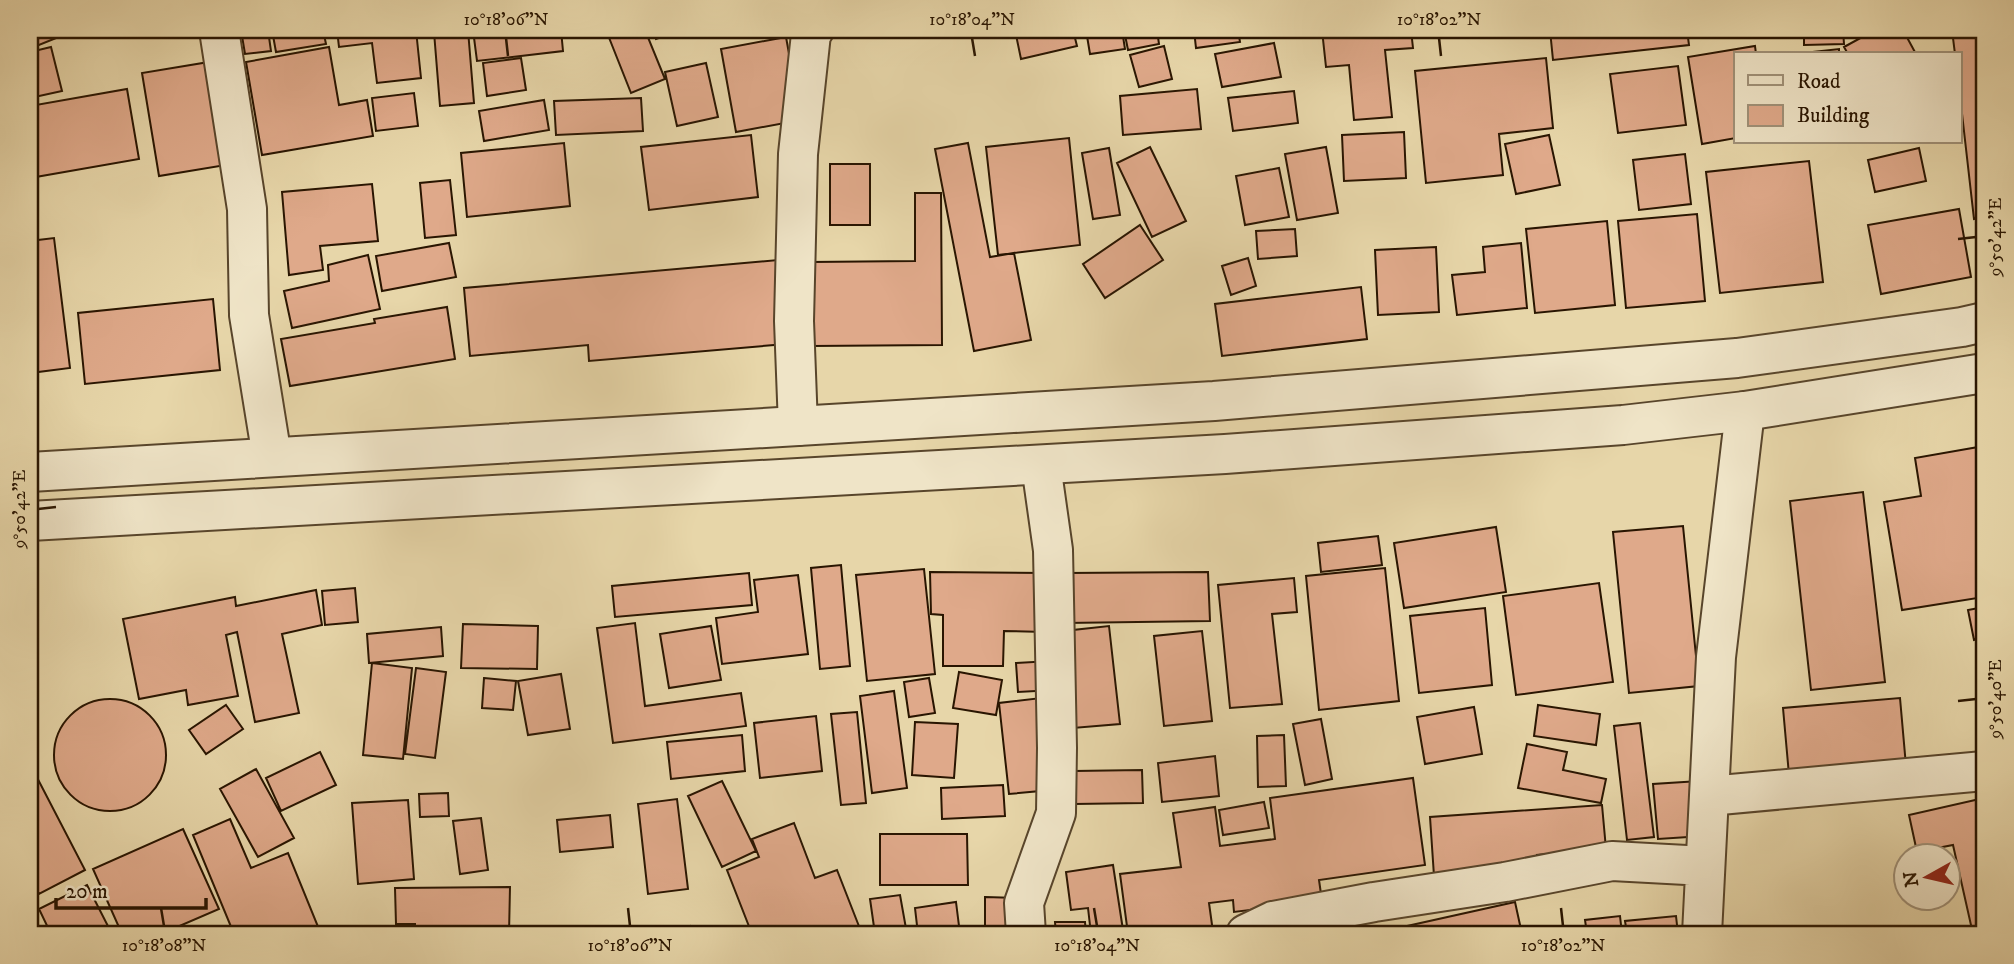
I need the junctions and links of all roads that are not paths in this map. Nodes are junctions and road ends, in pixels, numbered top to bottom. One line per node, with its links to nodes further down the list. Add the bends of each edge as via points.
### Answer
1 (219, 30): 7 (street, via 247,209 249,315)
2 (814, 30): 6 (street, via 798,155 794,321)
3 (1984, 322): 6 (street, via 1737,359 1214,401)
4 (1984, 373): 5 (street)
5 (1745, 411): 8 (street, via 1609,426); 12 (street, via 1716,657)
6 (798, 426): 7 (street)
7 (272, 457): 9 (street)
8 (1041, 465): 10 (street); 14 (street, via 1053,550 1056,813 1024,903)
9 (30, 472)
10 (30, 521)
11 (1984, 771): 12 (street)
12 (1709, 796): 13 (street)
13 (1705, 866): 15 (street, via 1612,861 1273,921); 16 (street)
14 (1026, 934)
15 (1246, 934)
16 (1702, 934)

